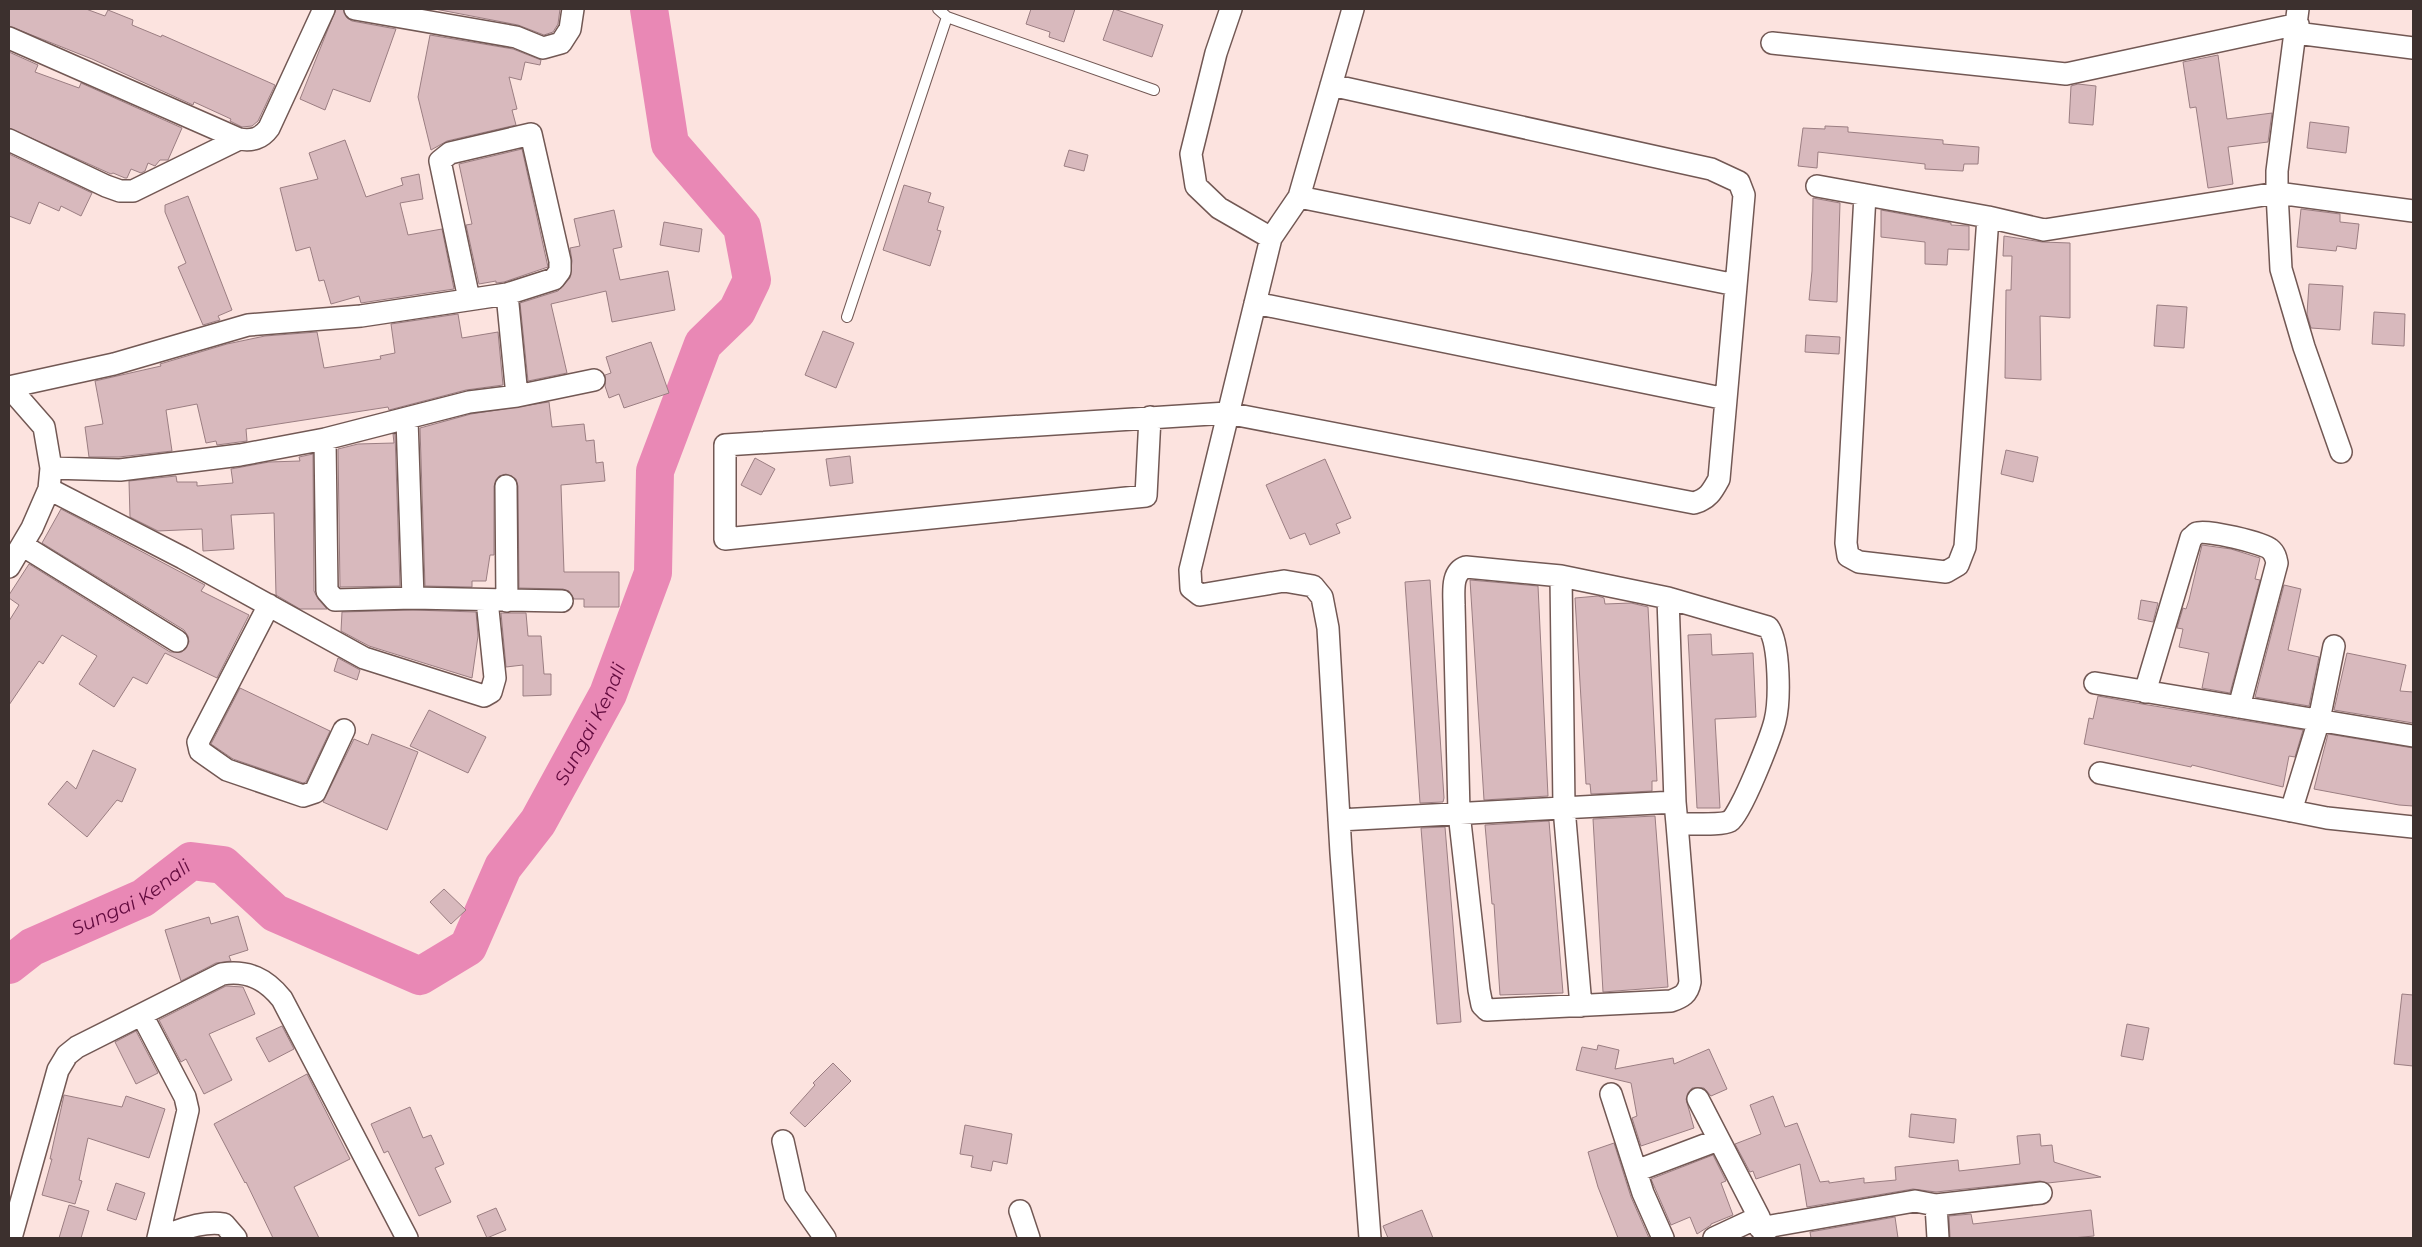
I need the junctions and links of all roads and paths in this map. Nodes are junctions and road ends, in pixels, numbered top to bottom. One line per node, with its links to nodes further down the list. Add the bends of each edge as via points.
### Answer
1 (324, 9): 14 (street, via 269,128 261,137 250,141)
2 (355, 9): 3 (street, via 516,38 543,48 561,43 570,29)
3 (573, 9)
4 (938, 9): 7 (lane)
5 (1231, 9): 22 (street, via 1216,53 1191,154 1196,186 1219,208)
6 (1353, 9): 12 (street)
7 (947, 17): 13 (lane); 27 (lane)
8 (2297, 22): 10 (street, via 2066,74); 11 (street); 17 (street, via 2277,171)
9 (9, 38): 14 (street)
10 (1772, 43)
11 (2413, 48)
12 (1331, 85): 19 (street); 23 (street, via 1711,169 1730,176 1739,182 1744,195)
13 (1154, 90)
14 (239, 139): 15 (street, via 132,191 120,191)
15 (9, 140)
16 (1817, 186): 18 (street)
17 (2277, 193): 20 (street); 21 (street, via 2044,230); 36 (street, via 2281,269)
18 (1866, 195): 21 (street); 21 (street, via 1846,543 1848,556 1859,562 1946,572 1958,565 1965,547)
19 (1299, 197): 22 (street); 23 (street)
20 (2413, 211)
21 (1988, 217)
22 (1271, 238): 26 (street)
23 (1736, 284): 31 (street)
24 (507, 294): 25 (street); 25 (street, via 554,279 560,271 531,134 450,153 440,160); 30 (street)
25 (469, 299): 29 (street, via 361,316 248,325 114,364)
26 (1255, 303): 31 (street); 32 (street)
27 (848, 317)
28 (594, 380): 30 (street)
29 (9, 387): 37 (street, via 44,427)
30 (518, 396): 34 (street, via 469,402)
31 (1726, 399): 32 (street, via 1718,479 1704,500 1694,503)
32 (1227, 413): 33 (street); 60 (street, via 1190,570 1191,588 1200,595 1284,581 1313,586 1322,597 1328,628)
33 (1150, 417): 33 (street, via 1146,496 725,539 725,444)
34 (407, 419): 35 (street); 42 (street)
35 (325, 439): 37 (street, via 240,455); 42 (street, via 326,591 335,600)
36 (2340, 452)
37 (50, 479): 39 (street); 46 (street)
38 (506, 486): 44 (street)
39 (22, 546): 40 (street); 47 (street)
40 (9, 567)
41 (1561, 576): 43 (street); 57 (street); 59 (street, via 1466,567 1457,573 1454,605)
42 (413, 598): 44 (street)
43 (1668, 598): 56 (street); 61 (street, via 1768,627 1772,632 1776,664 1775,720 1737,816 1728,822)
44 (497, 601): 45 (street); 46 (street, via 495,678 492,692 484,696 364,658)
45 (562, 601)
46 (269, 605): 53 (street, via 198,742 200,751 227,770 303,796 314,792)
47 (177, 641)
48 (2334, 646): 52 (street)
49 (2096, 684): 50 (street)
50 (2146, 692): 51 (street); 51 (street, via 2191,538 2197,533 2207,532 2270,548 2277,563)
51 (2240, 707): 52 (street)
52 (2319, 720): 54 (street); 58 (street)
53 (344, 730)
54 (2413, 736)
55 (2100, 773): 58 (street)
56 (1675, 802): 57 (street); 61 (street)
57 (1564, 808): 59 (street); 63 (street)
58 (2291, 811): 62 (street, via 2332,819)
59 (1459, 813): 60 (street); 63 (street, via 1482,1005 1487,1010)
60 (1339, 820): 80 (street)
61 (1677, 824): 63 (street, via 1689,991 1682,998 1671,1001)
62 (2413, 827)
63 (1582, 1006)
64 (142, 1014): 74 (street, via 78,1047 67,1055 58,1070); 75 (street, via 185,1097 188,1110); 77 (street, via 222,974 238,972 255,976 272,986 282,999)
65 (1611, 1094): 69 (street)
66 (1698, 1100): 67 (street)
67 (1718, 1140): 69 (street); 73 (street)
68 (783, 1141): 78 (street, via 795,1195)
69 (1636, 1171): 81 (street)
70 (2042, 1193): 71 (street)
71 (1936, 1205): 73 (street, via 1915,1201); 83 (street)
72 (1020, 1210): 79 (street)
73 (1761, 1228): 82 (street)
74 (11, 1238)
75 (158, 1238): 76 (street, via 216,1222 224,1224)
76 (236, 1238)
77 (407, 1238)
78 (825, 1238)
79 (1029, 1238)
80 (1370, 1238)
81 (1663, 1238)
82 (1714, 1238)
83 (1938, 1238)

